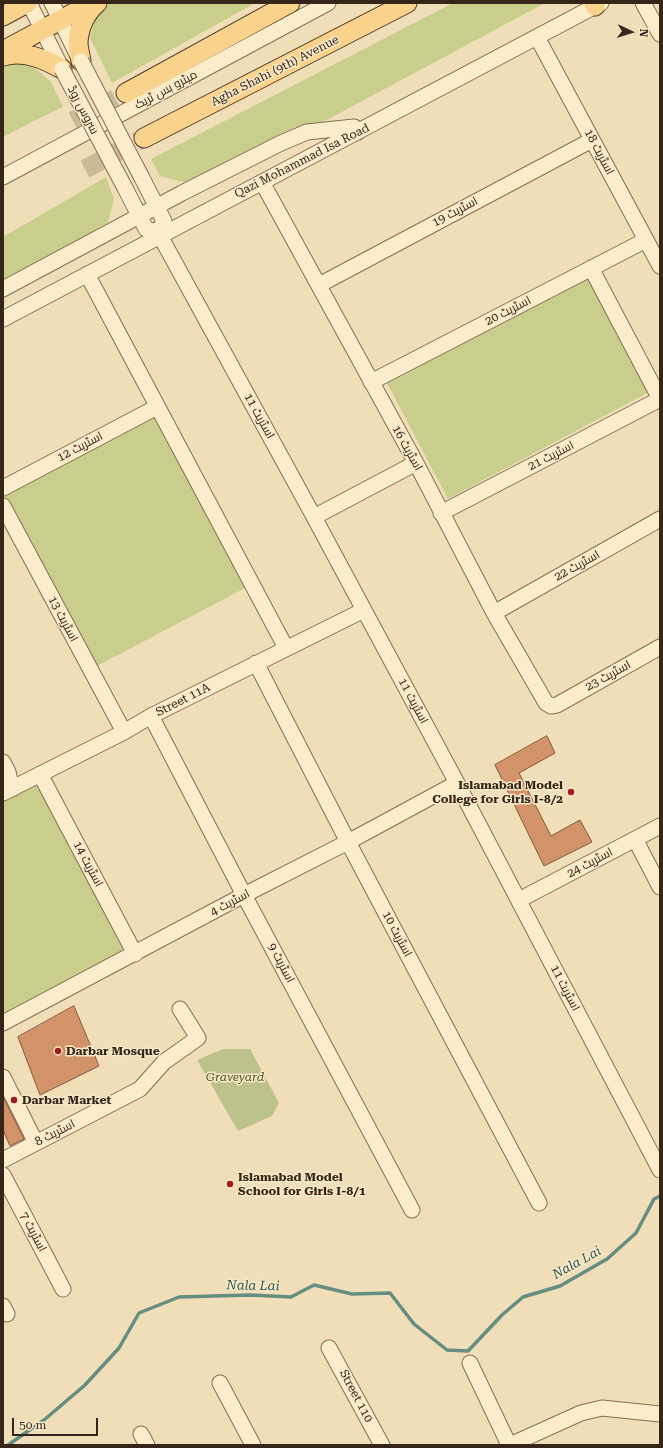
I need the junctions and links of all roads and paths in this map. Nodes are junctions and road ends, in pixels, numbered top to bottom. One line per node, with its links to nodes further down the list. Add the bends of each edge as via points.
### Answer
1 (28, 3): 10 (main road); 12 (street, سروس روڈ)
2 (52, 3): 11 (street, سروس روڈ)
3 (92, 3): 11 (main road)
4 (97, 3): 17 (main road, via 82,24 78,42)
5 (290, 3): 19 (main road)
6 (328, 3): 23 (street, میٹرو بس ٹریک)
7 (407, 3): 21 (main road, Agha Shahi (9th) Avenue)
8 (643, 3): 13 (street)
9 (597, 4): 14 (street, Qazi Mohammad Isa Road)
10 (3, 16)
11 (60, 21): 12 (main road); 17 (street, سروس روڈ)
12 (42, 30): 15 (main road); 18 (street, سروس روڈ)
13 (660, 34)
14 (537, 37): 20 (street, Qazi Mohammad Isa Road); 22 (street, اسٹریٹ 18)
15 (3, 51)
16 (3, 56): 18 (main road, via 26,55 45,59)
17 (81, 61): 25 (street, سروس روڈ, bridge)
18 (62, 69): 26 (street, سروس روڈ, bridge)
19 (126, 93)
20 (358, 132): 24 (street, Qazi Mohammad Isa Road); 25 (street, via 354,127 300,134)
21 (144, 138)
22 (592, 140): 28 (street, اسٹریٹ 18); 32 (street, اسٹریٹ 19)
23 (3, 177)
24 (262, 182): 27 (street, Qazi Mohammad Isa Road); 32 (street, اسٹریٹ 16)
25 (157, 206): 26 (street); 27 (street, سروس روڈ, via 164,221)
26 (139, 216): 27 (street, سروس روڈ, via 146,228); 33 (street)
27 (159, 234): 31 (street, Qazi Mohammad Isa Road); 42 (street, اسٹریٹ 11)
28 (646, 240): 29 (street, اسٹریٹ 18); 30 (street, اسٹریٹ 20)
29 (660, 266)
30 (591, 268): 35 (street, اسٹریٹ 20); 36 (street)
31 (87, 274): 34 (street, Qazi Mohammad Isa Road); 37 (street)
32 (319, 285): 35 (street, اسٹریٹ 16)
33 (3, 289)
34 (3, 320)
35 (371, 382): 38 (street, اسٹریٹ 16)
36 (660, 399): 41 (street, اسٹریٹ 21)
37 (157, 406): 39 (street, اسٹریٹ 12); 47 (street)
38 (416, 463): 41 (street, اسٹریٹ 16); 42 (street)
39 (3, 488)
40 (3, 506): 51 (street, اسٹریٹ 13)
41 (441, 513): 45 (street, اسٹریٹ 16)
42 (314, 517): 44 (street, اسٹریٹ 11)
43 (660, 519): 45 (street, اسٹریٹ 22)
44 (364, 610): 47 (street, Street 11A); 54 (street, اسٹریٹ 11)
45 (494, 613): 49 (street, اسٹریٹ 16, via 546,703 550,706)
46 (660, 647): 49 (street, اسٹریٹ 23)
47 (286, 648): 48 (street, Street 11A)
48 (256, 663): 50 (street, Street 11A); 58 (street, اسٹریٹ 10)
49 (557, 705)
50 (151, 716): 51 (street, Street 11A); 60 (street, اسٹریٹ 9)
51 (124, 732): 53 (street, Street 11A)
52 (3, 762): 55 (street, via 8,772)
53 (40, 774): 55 (street, Street 11A); 62 (street, اسٹریٹ 14)
54 (458, 783): 58 (street, اسٹریٹ 4); 61 (street, اسٹریٹ 11)
55 (7, 791)
56 (660, 826): 57 (street, اسٹریٹ 24)
57 (635, 839): 59 (street); 61 (street, اسٹریٹ 24)
58 (348, 842): 60 (street, اسٹریٹ 4); 70 (street, اسٹریٹ 10)
59 (660, 887)
60 (244, 895): 62 (street, اسٹریٹ 4); 71 (street, اسٹریٹ 9)
61 (520, 900): 68 (street, اسٹریٹ 11)
62 (135, 954): 64 (street, اسٹریٹ 4)
63 (180, 1009): 66 (street, اسٹریٹ 8, via 198,1038 164,1062 140,1089)
64 (3, 1023)
65 (3, 1077): 66 (street)
66 (36, 1143): 67 (street, اسٹریٹ 8)
67 (3, 1160)
68 (660, 1170)
69 (4, 1180): 72 (street, اسٹریٹ 7)
70 (539, 1203)
71 (412, 1210)
72 (63, 1289)
73 (329, 1348): 78 (street, Street 110)
74 (470, 1363): 79 (street)
75 (220, 1383): 77 (street)
76 (660, 1414): 79 (street, via 602,1408 581,1413)
77 (253, 1445)
78 (382, 1445)
79 (510, 1445)

